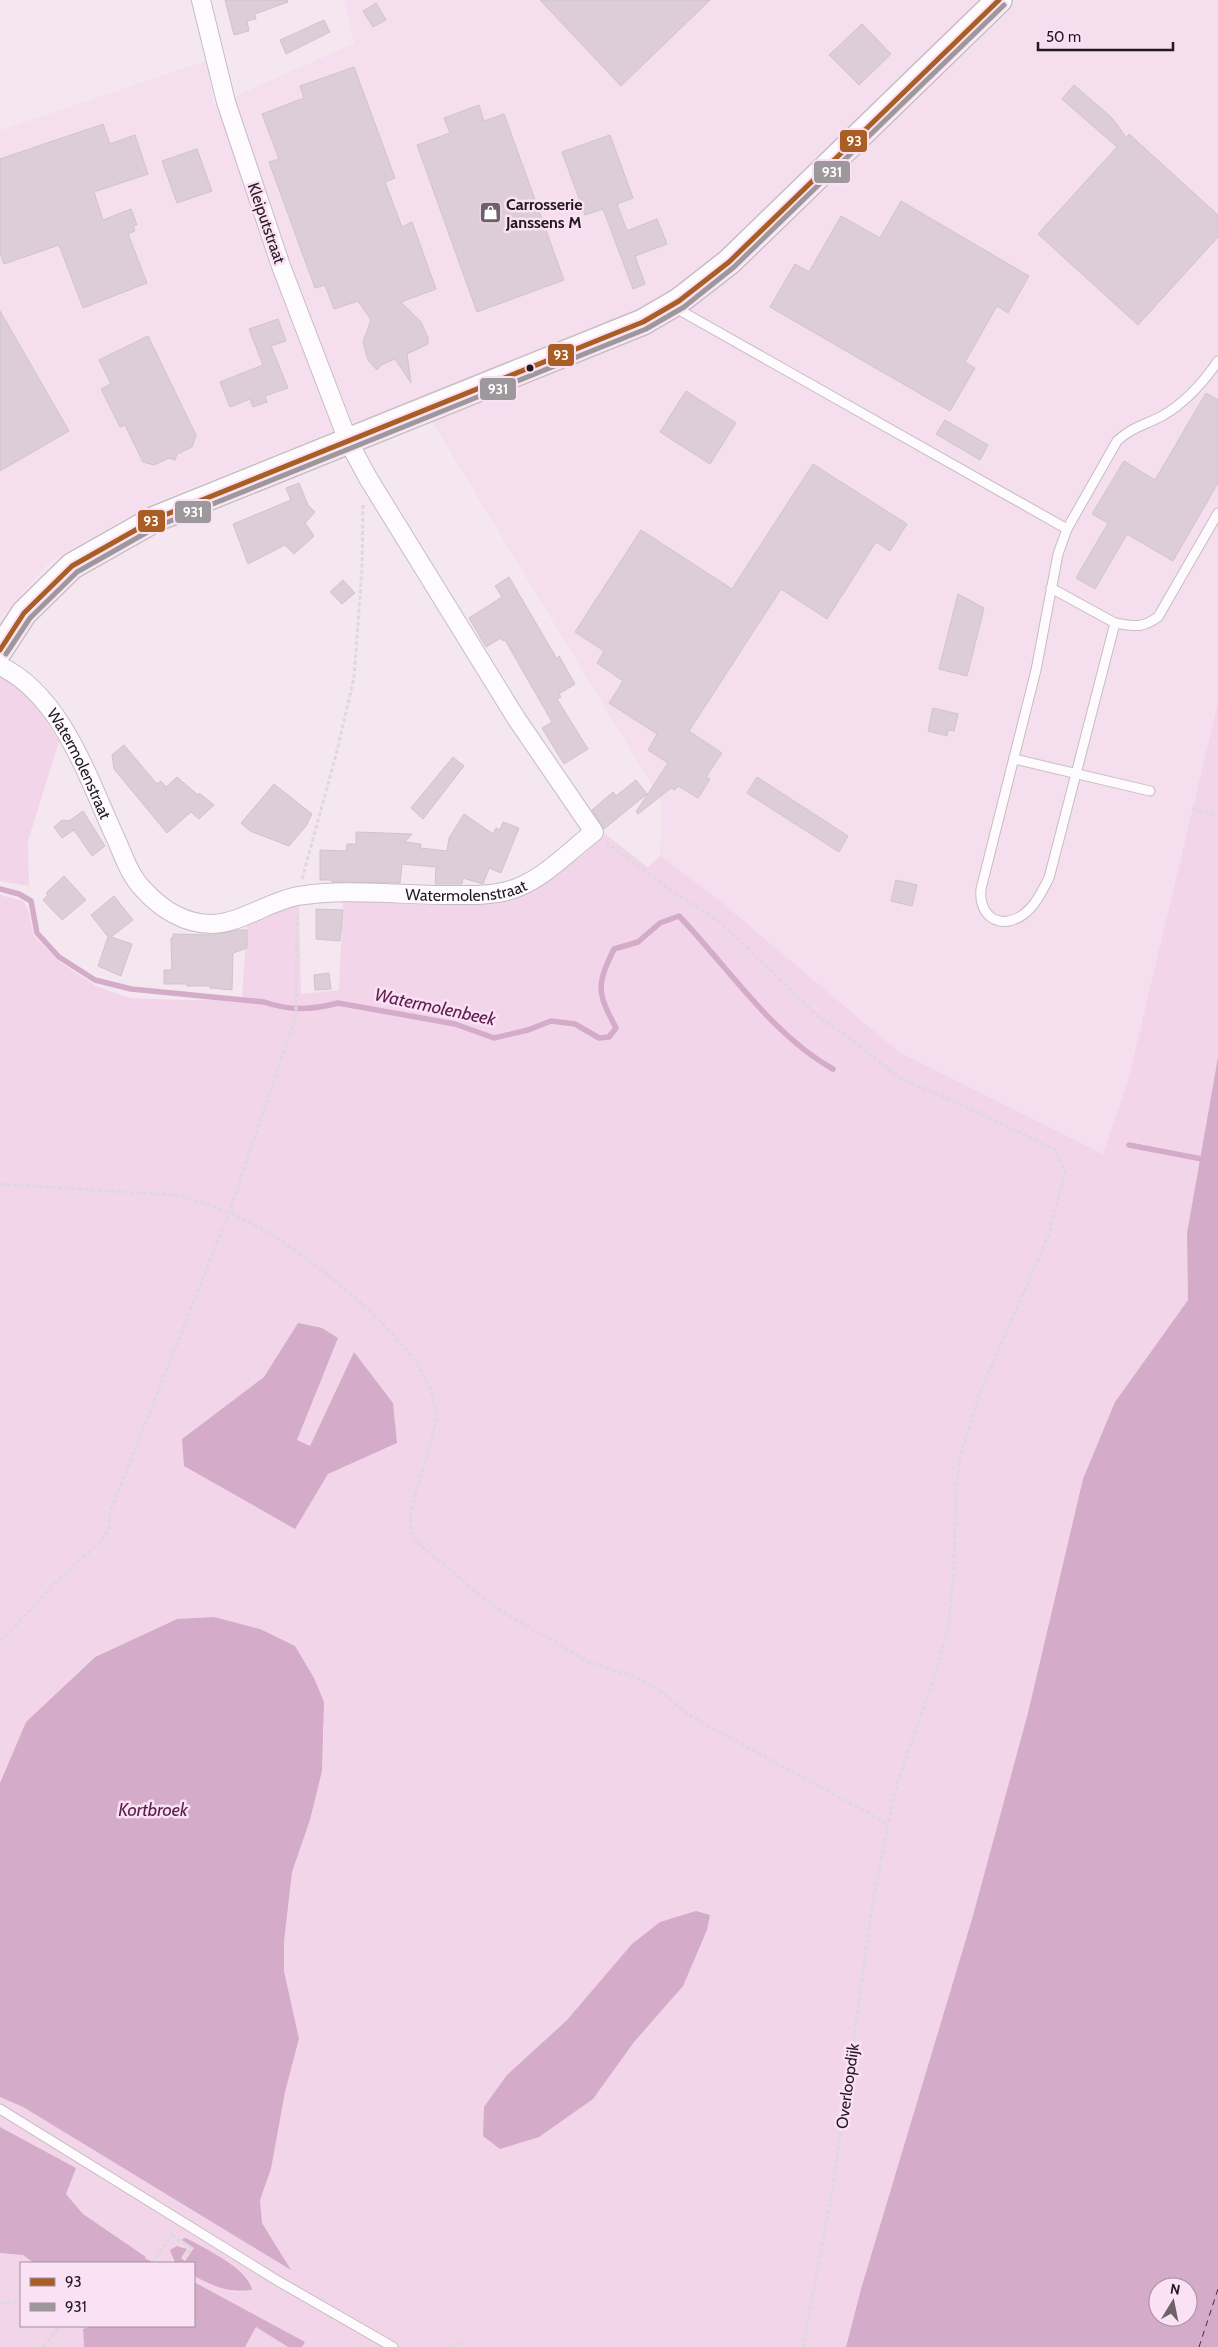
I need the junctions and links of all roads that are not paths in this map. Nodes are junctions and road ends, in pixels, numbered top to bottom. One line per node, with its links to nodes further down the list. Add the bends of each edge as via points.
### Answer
1 (201, 0): 5 (street, Kleiputstraat, via 226,102 281,266)
2 (999, 0): 3 (main road, via 729,262)
3 (671, 306): 5 (main road, via 643,322); 7 (lane)
4 (1218, 361): 7 (lane, via 1205,380 1180,404 1129,430 1117,441)
5 (348, 441): 10 (main road, via 155,519 72,566 24,613); 11 (street, Watermolenstraat, via 516,718 594,832 534,880 508,891 482,895 297,896 245,916 212,924 187,921 162,908 141,888 72,744 50,707 13,672)
6 (1218, 513): 9 (lane, via 1158,616 1138,627)
7 (1067, 529): 8 (lane)
8 (1051, 588): 9 (lane); 12 (lane, via 1036,670)
9 (1115, 623): 13 (lane)
10 (0, 650)
11 (0, 666)
12 (1014, 759): 13 (lane); 13 (lane, via 980,900 992,919 1001,922 1025,913 1043,891)
13 (1076, 774): 14 (lane)
14 (1150, 791)
15 (0, 2109): 16 (lane, via 278,2281)
16 (393, 2347)

